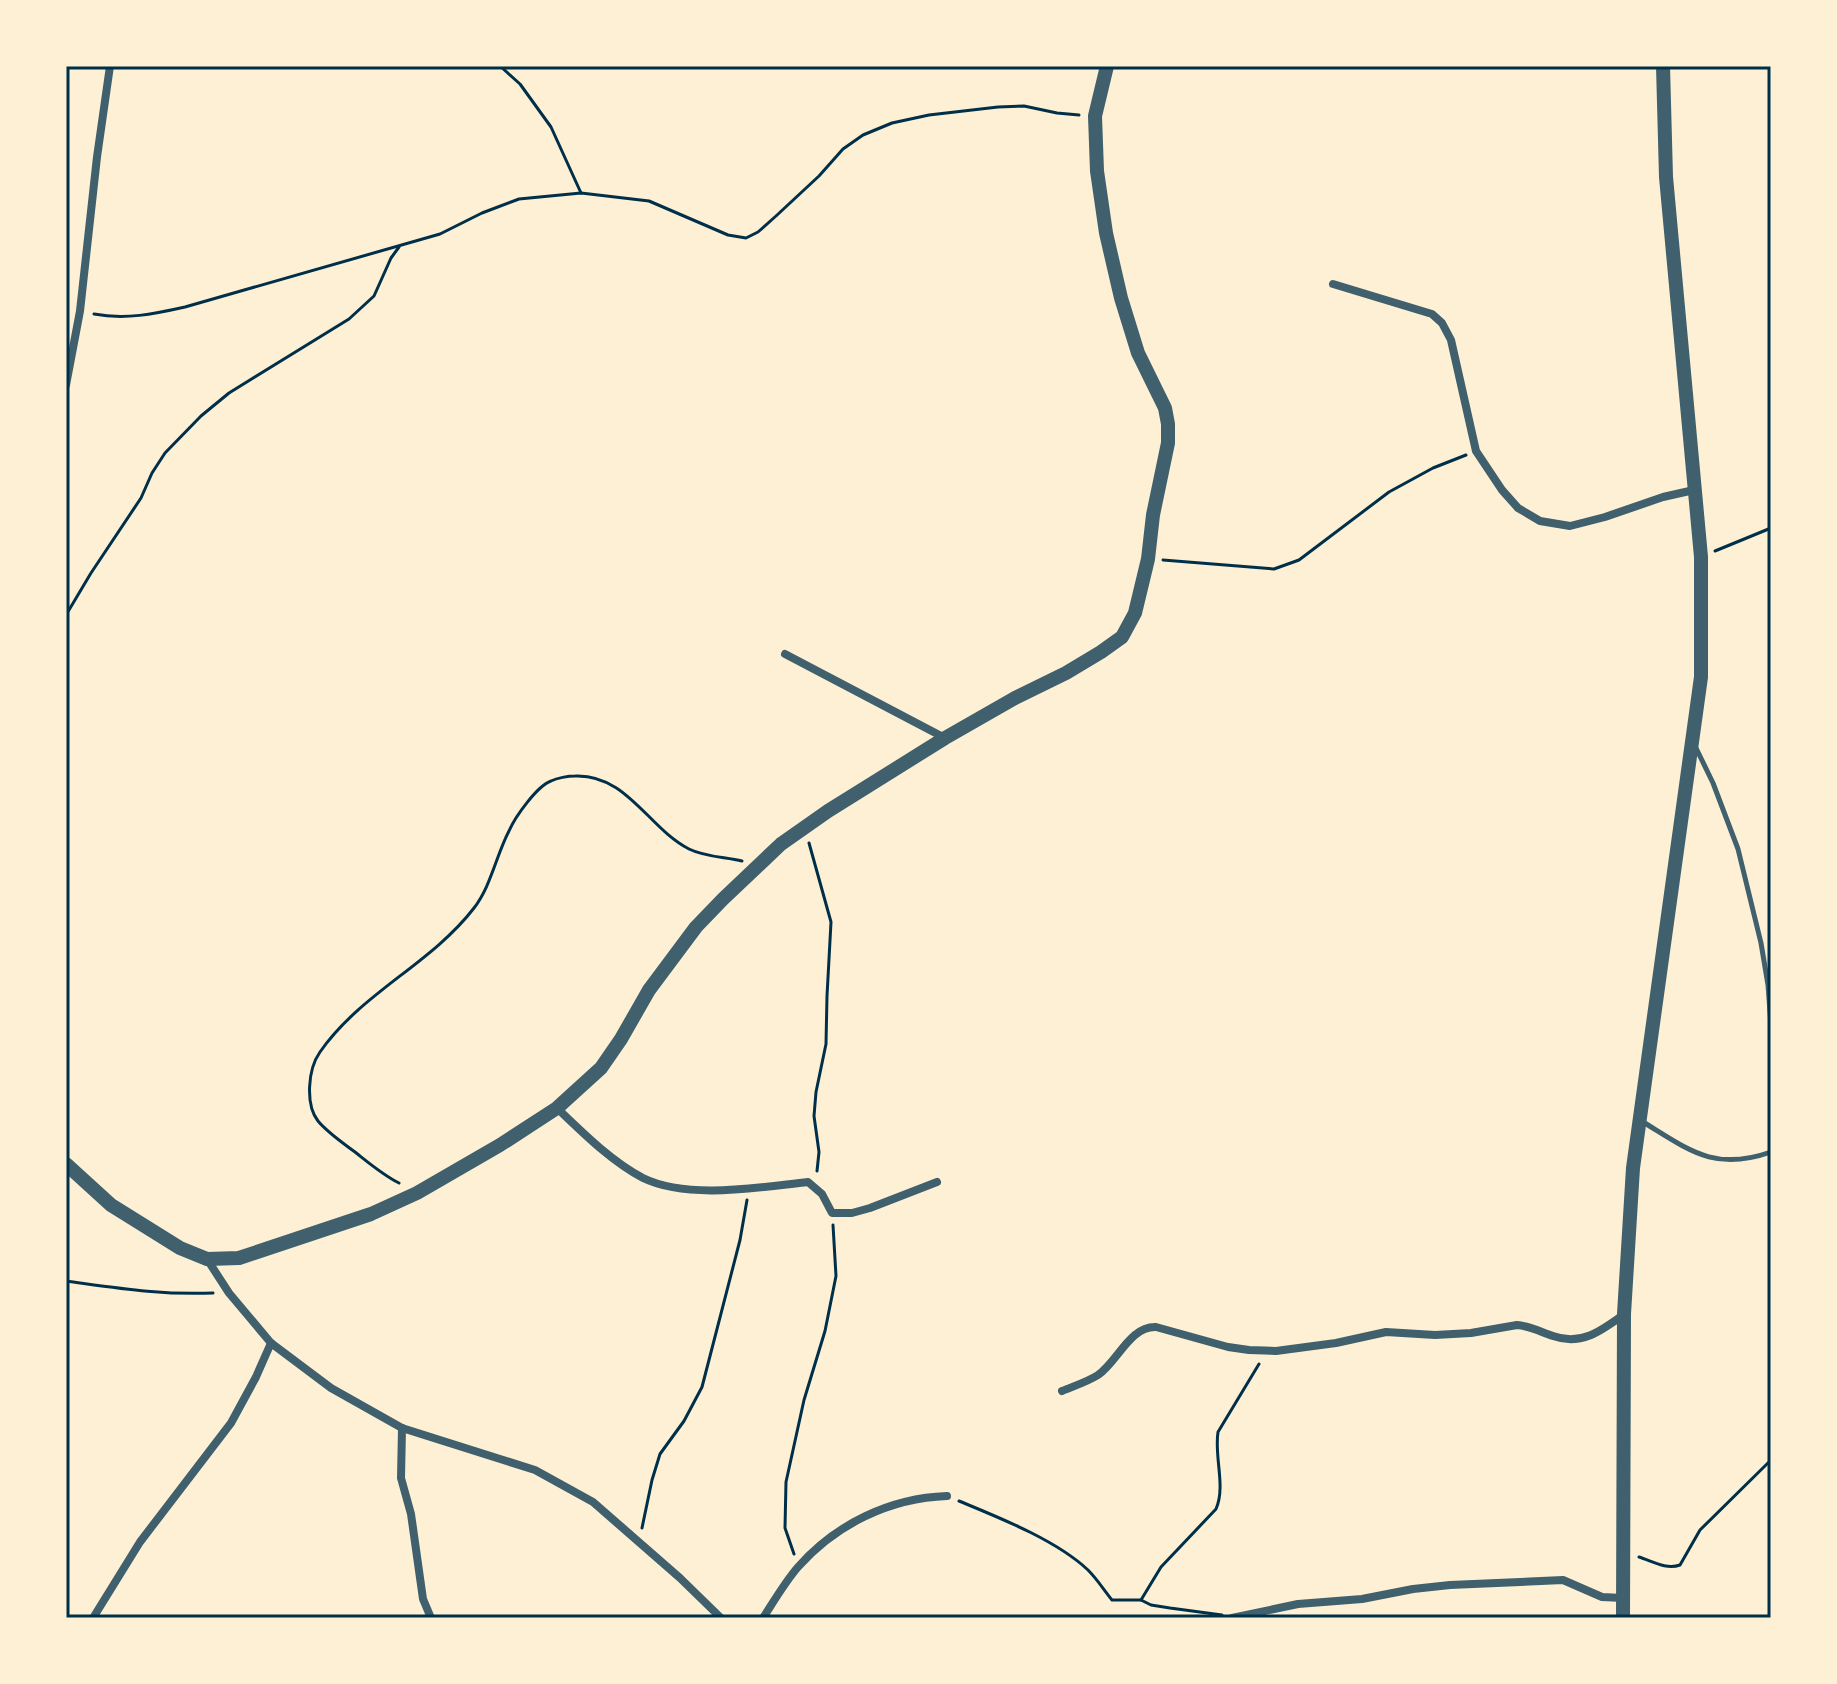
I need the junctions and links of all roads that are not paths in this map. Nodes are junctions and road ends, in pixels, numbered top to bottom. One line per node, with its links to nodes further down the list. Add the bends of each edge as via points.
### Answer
1 (110, 66): 5 (street)
2 (1107, 66): 8 (street, via 1095,116 1106,233 1138,353 1168,424 1135,613 1122,637 1101,652)
3 (1663, 66): 6 (street, via 1666,177)
4 (1333, 284): 6 (street, via 1432,314 1442,323 1451,340 1476,451 1518,508 1540,521 1570,526)
5 (66, 385)
6 (1694, 490): 9 (street, via 1701,557 1701,677)
7 (785, 654): 8 (street)
8 (945, 738): 11 (street, via 781,844 696,927 601,1068)
9 (1693, 740): 10 (lane, via 1738,849 1761,943); 12 (street)
10 (1771, 1025)
11 (557, 1108): 15 (street, via 645,1179 670,1186 722,1192 808,1182 832,1213 852,1213); 16 (street, via 417,1193 371,1214 239,1258)
12 (1640, 1120): 13 (lane, via 1705,1157 1749,1159); 17 (street)
13 (1771, 1152)
14 (66, 1164): 16 (street, via 111,1205)
15 (937, 1182)
16 (207, 1259): 18 (street)
17 (1624, 1314): 19 (street, via 1602,1331 1571,1340 1517,1325 1459,1334 1386,1332 1267,1351 1149,1327 1098,1375); 22 (street)
18 (271, 1343): 20 (street, via 331,1388); 23 (street, via 231,1423 140,1542)
19 (1062, 1391)
20 (402, 1428): 24 (street, via 401,1478); 25 (street, via 535,1470 593,1502)
21 (947, 1496): 26 (street, via 912,1500 849,1524 798,1567)
22 (1623, 1598): 27 (street, via 1602,1597 1563,1580 1450,1585 1298,1604); 28 (street)
23 (93, 1618)
24 (431, 1618)
25 (721, 1618)
26 (763, 1618)
27 (1233, 1618)
28 (1623, 1618)

